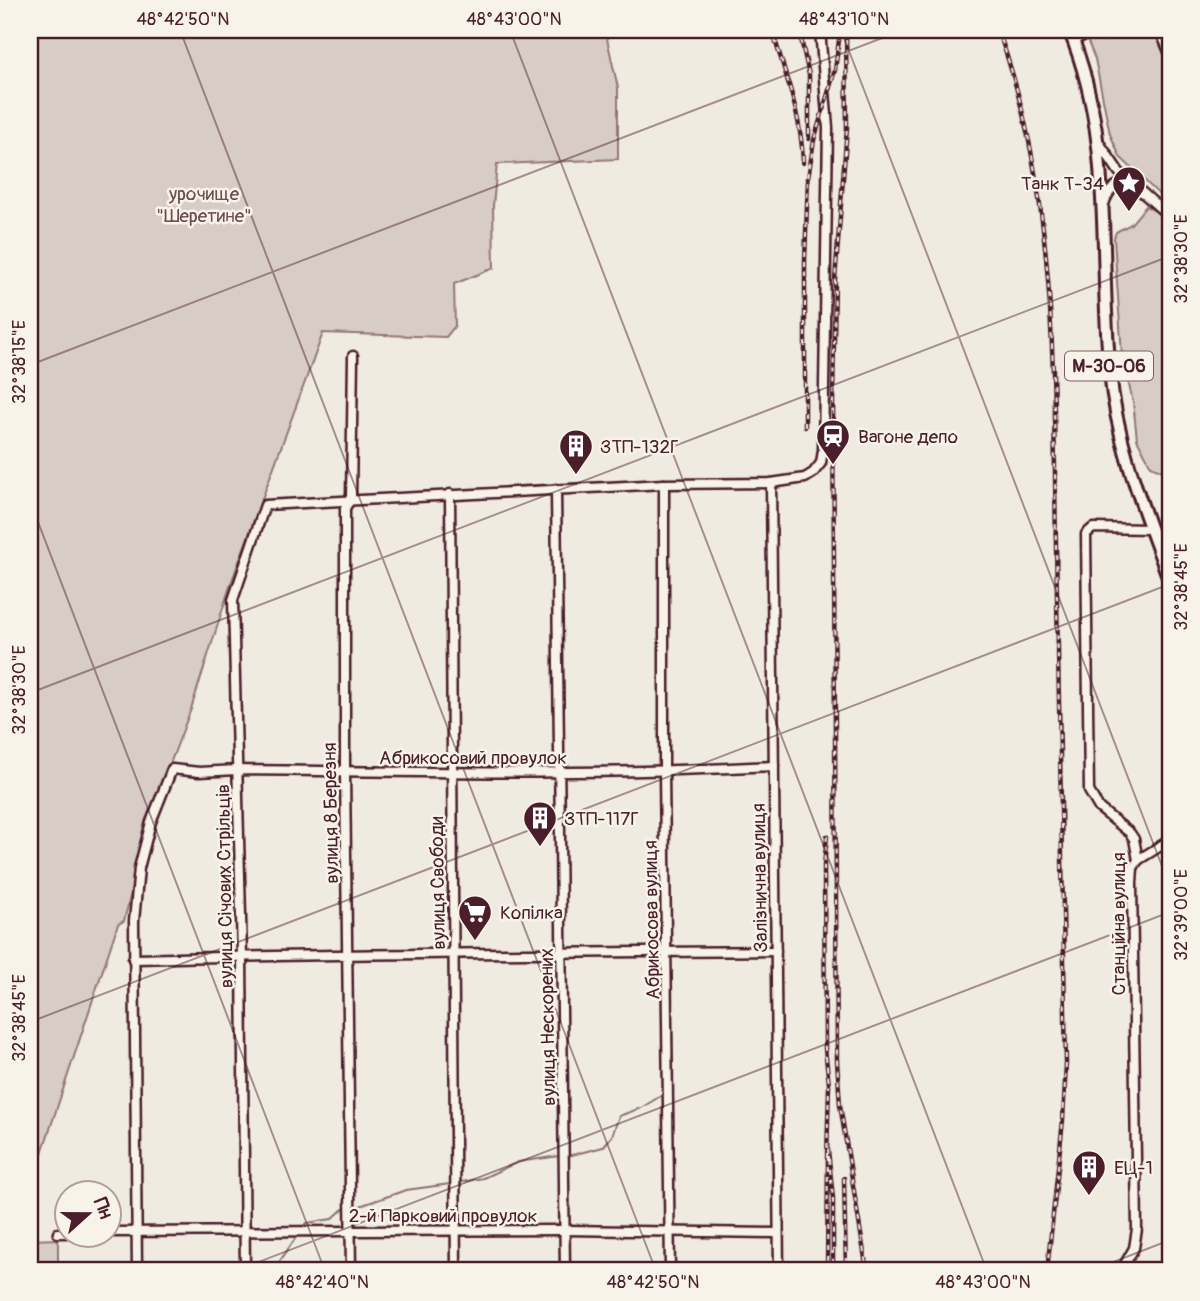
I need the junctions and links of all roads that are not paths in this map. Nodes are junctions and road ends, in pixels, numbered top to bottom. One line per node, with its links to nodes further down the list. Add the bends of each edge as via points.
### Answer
1 (820, 30): 11 (street, via 828,128 822,457 805,478)
2 (1130, 30): 4 (street)
3 (1160, 30): 5 (street)
4 (1071, 35): 6 (main road, М-30-06, via 1086,77)
5 (1170, 54)
6 (1098, 141): 7 (street, via 1119,172); 8 (main road, М-30-06)
7 (1137, 188): 8 (street, via 1118,184); 9 (street)
8 (1102, 207): 16 (main road, М-30-06, via 1113,401 1124,451)
9 (1170, 217)
10 (353, 356): 15 (street, вулиця 8 Березня)
11 (771, 483): 12 (street); 18 (street, Залізнична вулиця)
12 (664, 484): 13 (street); 22 (street, Абрикосова вулиця)
13 (556, 489): 14 (street); 23 (street, вулиця Нескорених)
14 (450, 494): 15 (street); 21 (street, вулиця Свободи)
15 (351, 499): 19 (street, вулиця Січових Стрільців, via 265,505 233,600); 20 (street, вулиця 8 Березня, via 345,508)
16 (1151, 529): 17 (main road, М-30-06); 25 (street, Станційна вулиця, via 1093,528 1086,534 1090,791 1099,808 1130,833)
17 (1170, 582)
18 (774, 766): 22 (street, Абрикосовий провулок); 26 (street, Залізнична вулиця)
19 (237, 770): 20 (street, Абрикосовий провулок); 31 (street, вулиця Січових Стрільців); 32 (street, Абрикосовий провулок, via 172,769 139,868)
20 (345, 772): 21 (street, Абрикосовий провулок); 29 (street, вулиця 8 Березня)
21 (451, 772): 23 (street, Абрикосовий провулок); 27 (street, вулиця Свободи)
22 (664, 772): 23 (street, Абрикосовий провулок); 28 (street, Абрикосова вулиця)
23 (559, 773): 30 (street, вулиця Нескорених)
24 (1170, 840): 25 (street)
25 (1138, 860): 48 (street, Станційна вулиця, via 1132,883 1137,1229 1134,1248)
26 (776, 951): 28 (street); 40 (street, Залізнична вулиця)
27 (453, 952): 29 (street); 30 (street); 33 (street, вулиця Свободи)
28 (668, 952): 30 (street); 39 (street, Абрикосова вулиця)
29 (348, 954): 31 (street); 37 (street, вулиця 8 Березня)
30 (561, 954): 34 (street, вулиця Нескорених)
31 (242, 956): 32 (street); 36 (street, вулиця Січових Стрільців)
32 (133, 959): 35 (street)
33 (456, 1230): 34 (street, 2-й Парковий провулок); 37 (street, 2-й Парковий провулок); 44 (street, вулиця Свободи)
34 (565, 1230): 39 (street, 2-й Парковий провулок); 45 (street, вулиця Нескорених)
35 (136, 1231): 36 (street, 2-й Парковий провулок); 38 (street, 2-й Парковий провулок); 41 (street)
36 (244, 1231): 37 (street, 2-й Парковий провулок); 42 (street, вулиця Січових Стрільців)
37 (351, 1231): 43 (street, вулиця 8 Березня)
38 (122, 1232)
39 (670, 1232): 40 (street, 2-й Парковий провулок); 46 (street, Абрикосова вулиця)
40 (778, 1233): 47 (street, Залізнична вулиця)
41 (137, 1271)
42 (245, 1271)
43 (351, 1271)
44 (456, 1271)
45 (565, 1271)
46 (670, 1271)
47 (779, 1271)
48 (1121, 1271)

